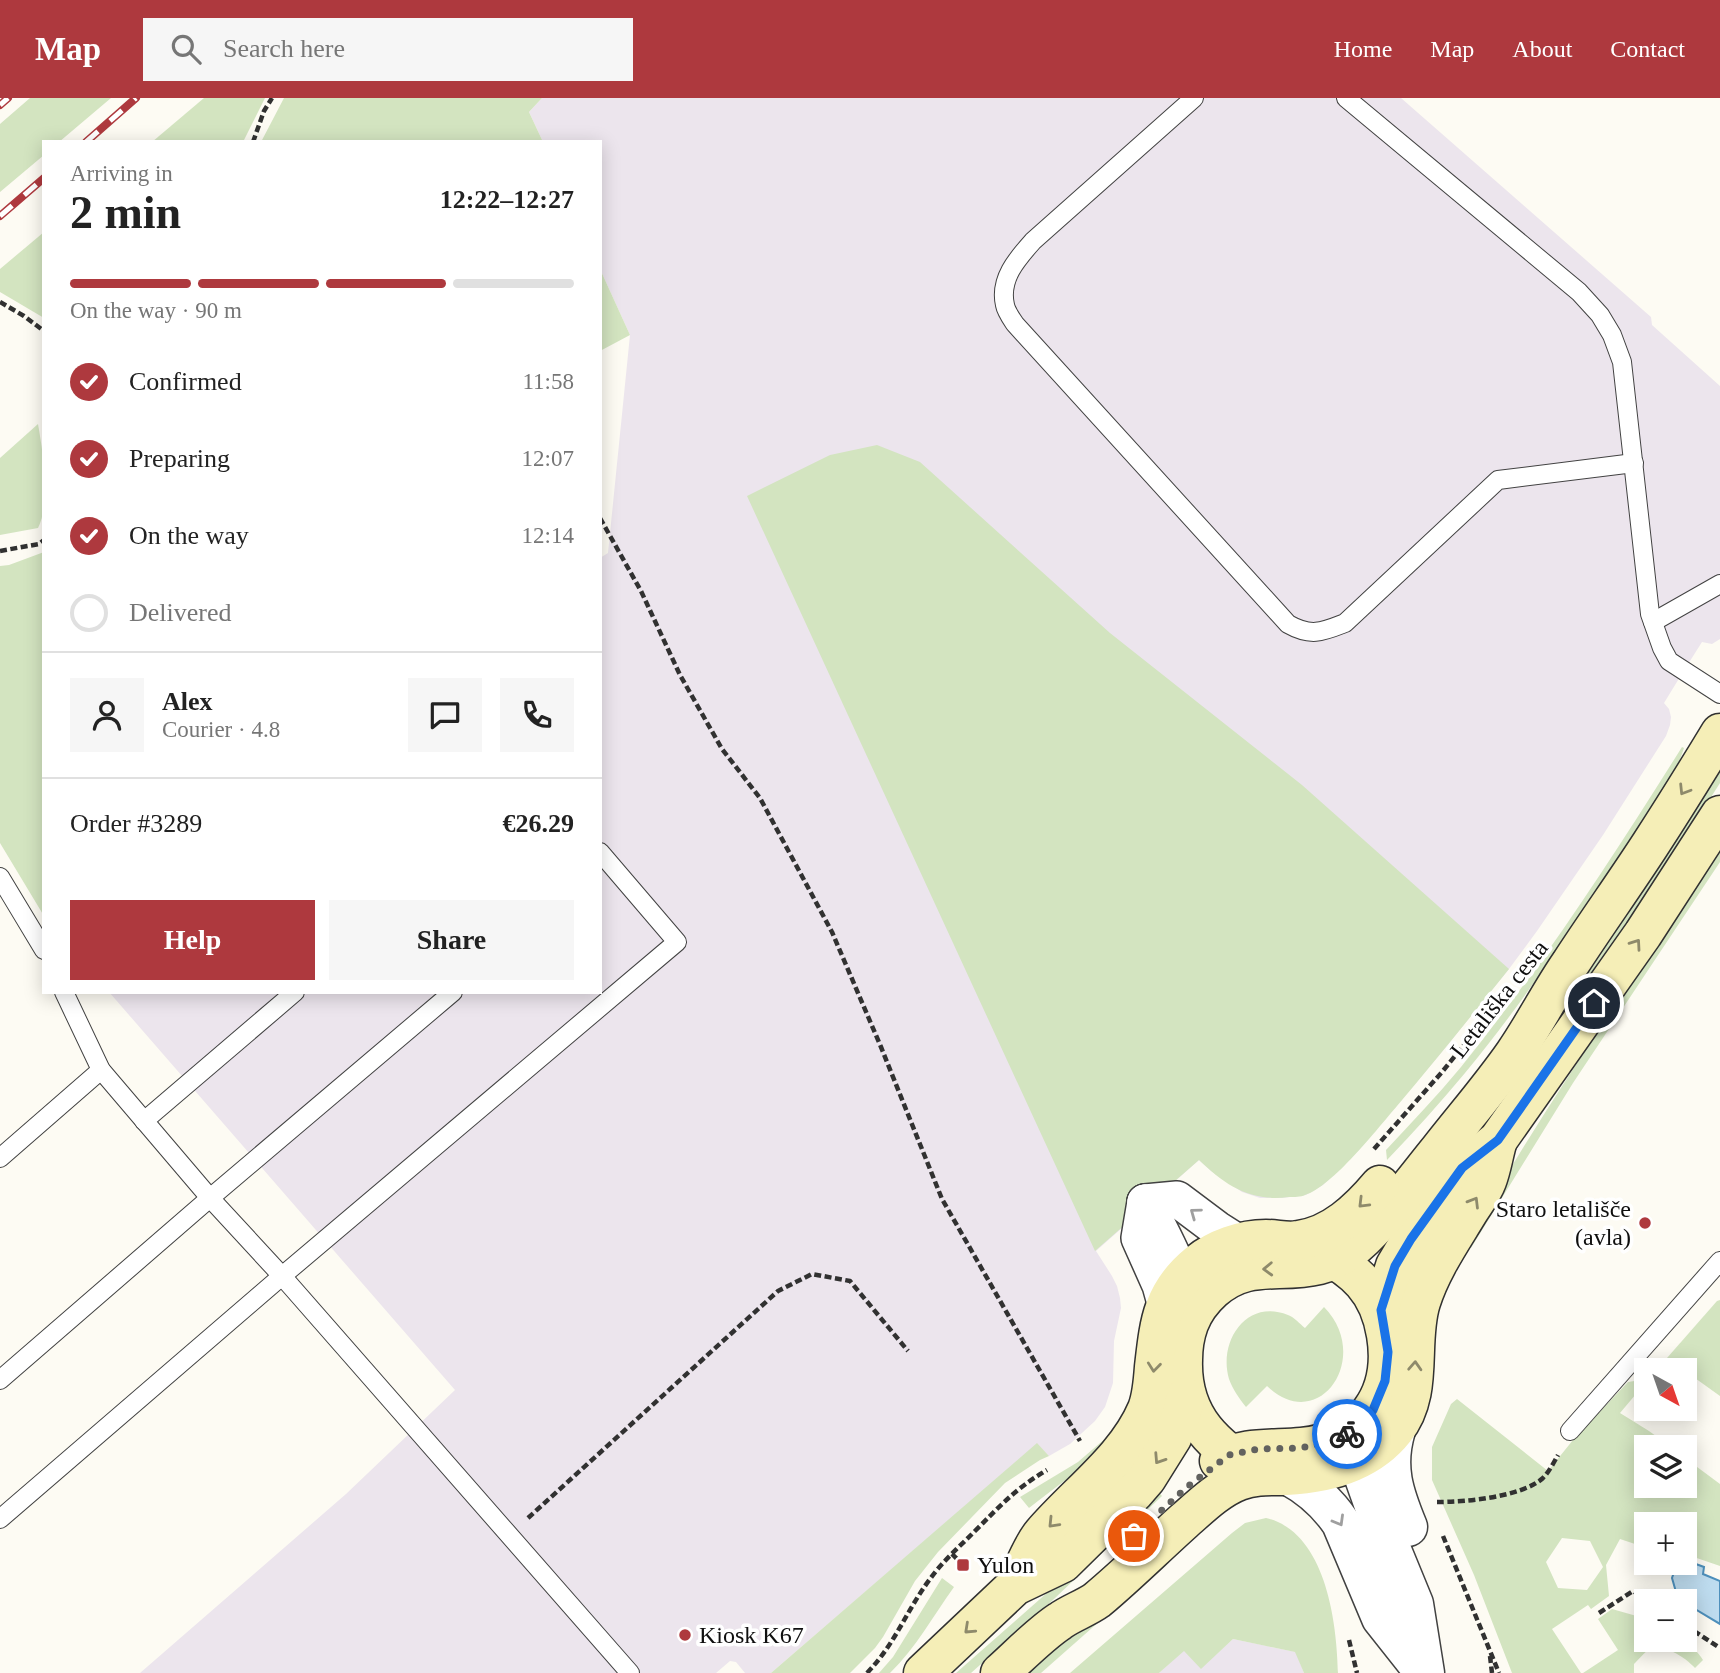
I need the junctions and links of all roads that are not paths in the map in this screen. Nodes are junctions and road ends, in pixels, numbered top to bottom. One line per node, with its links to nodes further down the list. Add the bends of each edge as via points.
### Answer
1 (1194, 98): 3 (lane, via 1018,257 1003,291 1005,307 1015,324 1288,624 1301,631 1323,632 1345,623 1498,480)
2 (1346, 98): 3 (lane, via 1600,315 1622,362)
3 (1633, 463): 5 (lane)
4 (1720, 584): 5 (lane)
5 (1653, 622): 6 (lane, via 1669,662)
6 (1720, 694)
7 (1720, 733): 12 (main road, Letališka cesta, one-way to 12)
8 (1720, 815): 18 (main road, Letališka cesta, one-way to 8, via 1643,934)
9 (603, 860): 25 (lane, via 677,942)
10 (0, 877): 11 (lane)
11 (42, 947)
12 (1568, 966): 21 (main road, Letališka cesta, one-way to 21, via 1363,1204 1343,1221); 23 (main road, Letališka cesta, via 1514,1054 1460,1123 1383,1219)
13 (65, 994): 16 (lane)
14 (293, 994): 17 (lane)
15 (451, 994): 20 (lane)
16 (101, 1070): 17 (lane); 19 (lane)
17 (144, 1121): 20 (lane)
18 (1498, 1140): 27 (main road, Letališka cesta, via 1462,1168 1411,1239 1395,1266); 31 (main road, Letališka cesta, one-way to 18, via 1407,1408 1424,1292 1486,1182)
19 (0, 1158)
20 (209, 1198): 25 (lane); 28 (lane)
21 (1298, 1240): 22 (main road, Letališka cesta); 23 (main road, Letališka cesta)
22 (1239, 1243): 26 (main road, Letališka cesta, via 1198,1264); 26 (street, one-way to 26, via 1177,1199 1145,1202 1163,1231)
23 (1335, 1259): 26 (main road, Letališka cesta, one-way to 26, via 1307,1267 1240,1273 1207,1295); 27 (main road, Letališka cesta, via 1363,1283)
24 (1720, 1261): 30 (lane)
25 (282, 1276): 34 (lane); 37 (lane)
26 (1181, 1297): 29 (main road, Letališka cesta, via 1189,1324 1183,1353); 35 (main road, Letališka cesta, one-way to 35, via 1159,1322 1152,1388 1137,1429 1040,1536)
27 (1381, 1310): 31 (main road, Letališka cesta, via 1388,1352 1385,1381 1373,1410)
28 (0, 1380)
29 (1186, 1397): 32 (main road, Letališka cesta, via 1199,1421); 35 (main road, Letališka cesta, one-way to 35, via 1172,1438 1133,1493 1063,1563)
30 (1570, 1432)
31 (1373, 1437): 32 (main road, Letališka cesta, via 1346,1434 1300,1448); 33 (main road, Letališka cesta, via 1353,1463); 40 (street, via 1363,1475 1414,1604)
32 (1229, 1455): 33 (main road, Letališka cesta); 36 (main road, Letališka cesta, via 1187,1487 1082,1585)
33 (1275, 1476): 36 (main road, Letališka cesta, via 1249,1477 1222,1490 1095,1601); 40 (street, one-way to 40, via 1305,1485 1333,1511 1381,1618)
34 (1, 1521)
35 (1015, 1586): 38 (main road, Letališka cesta, one-way to 38)
36 (1059, 1621): 39 (main road, Letališka cesta)
37 (629, 1673)
38 (923, 1673)
39 (1000, 1673)
40 (1424, 1673)

